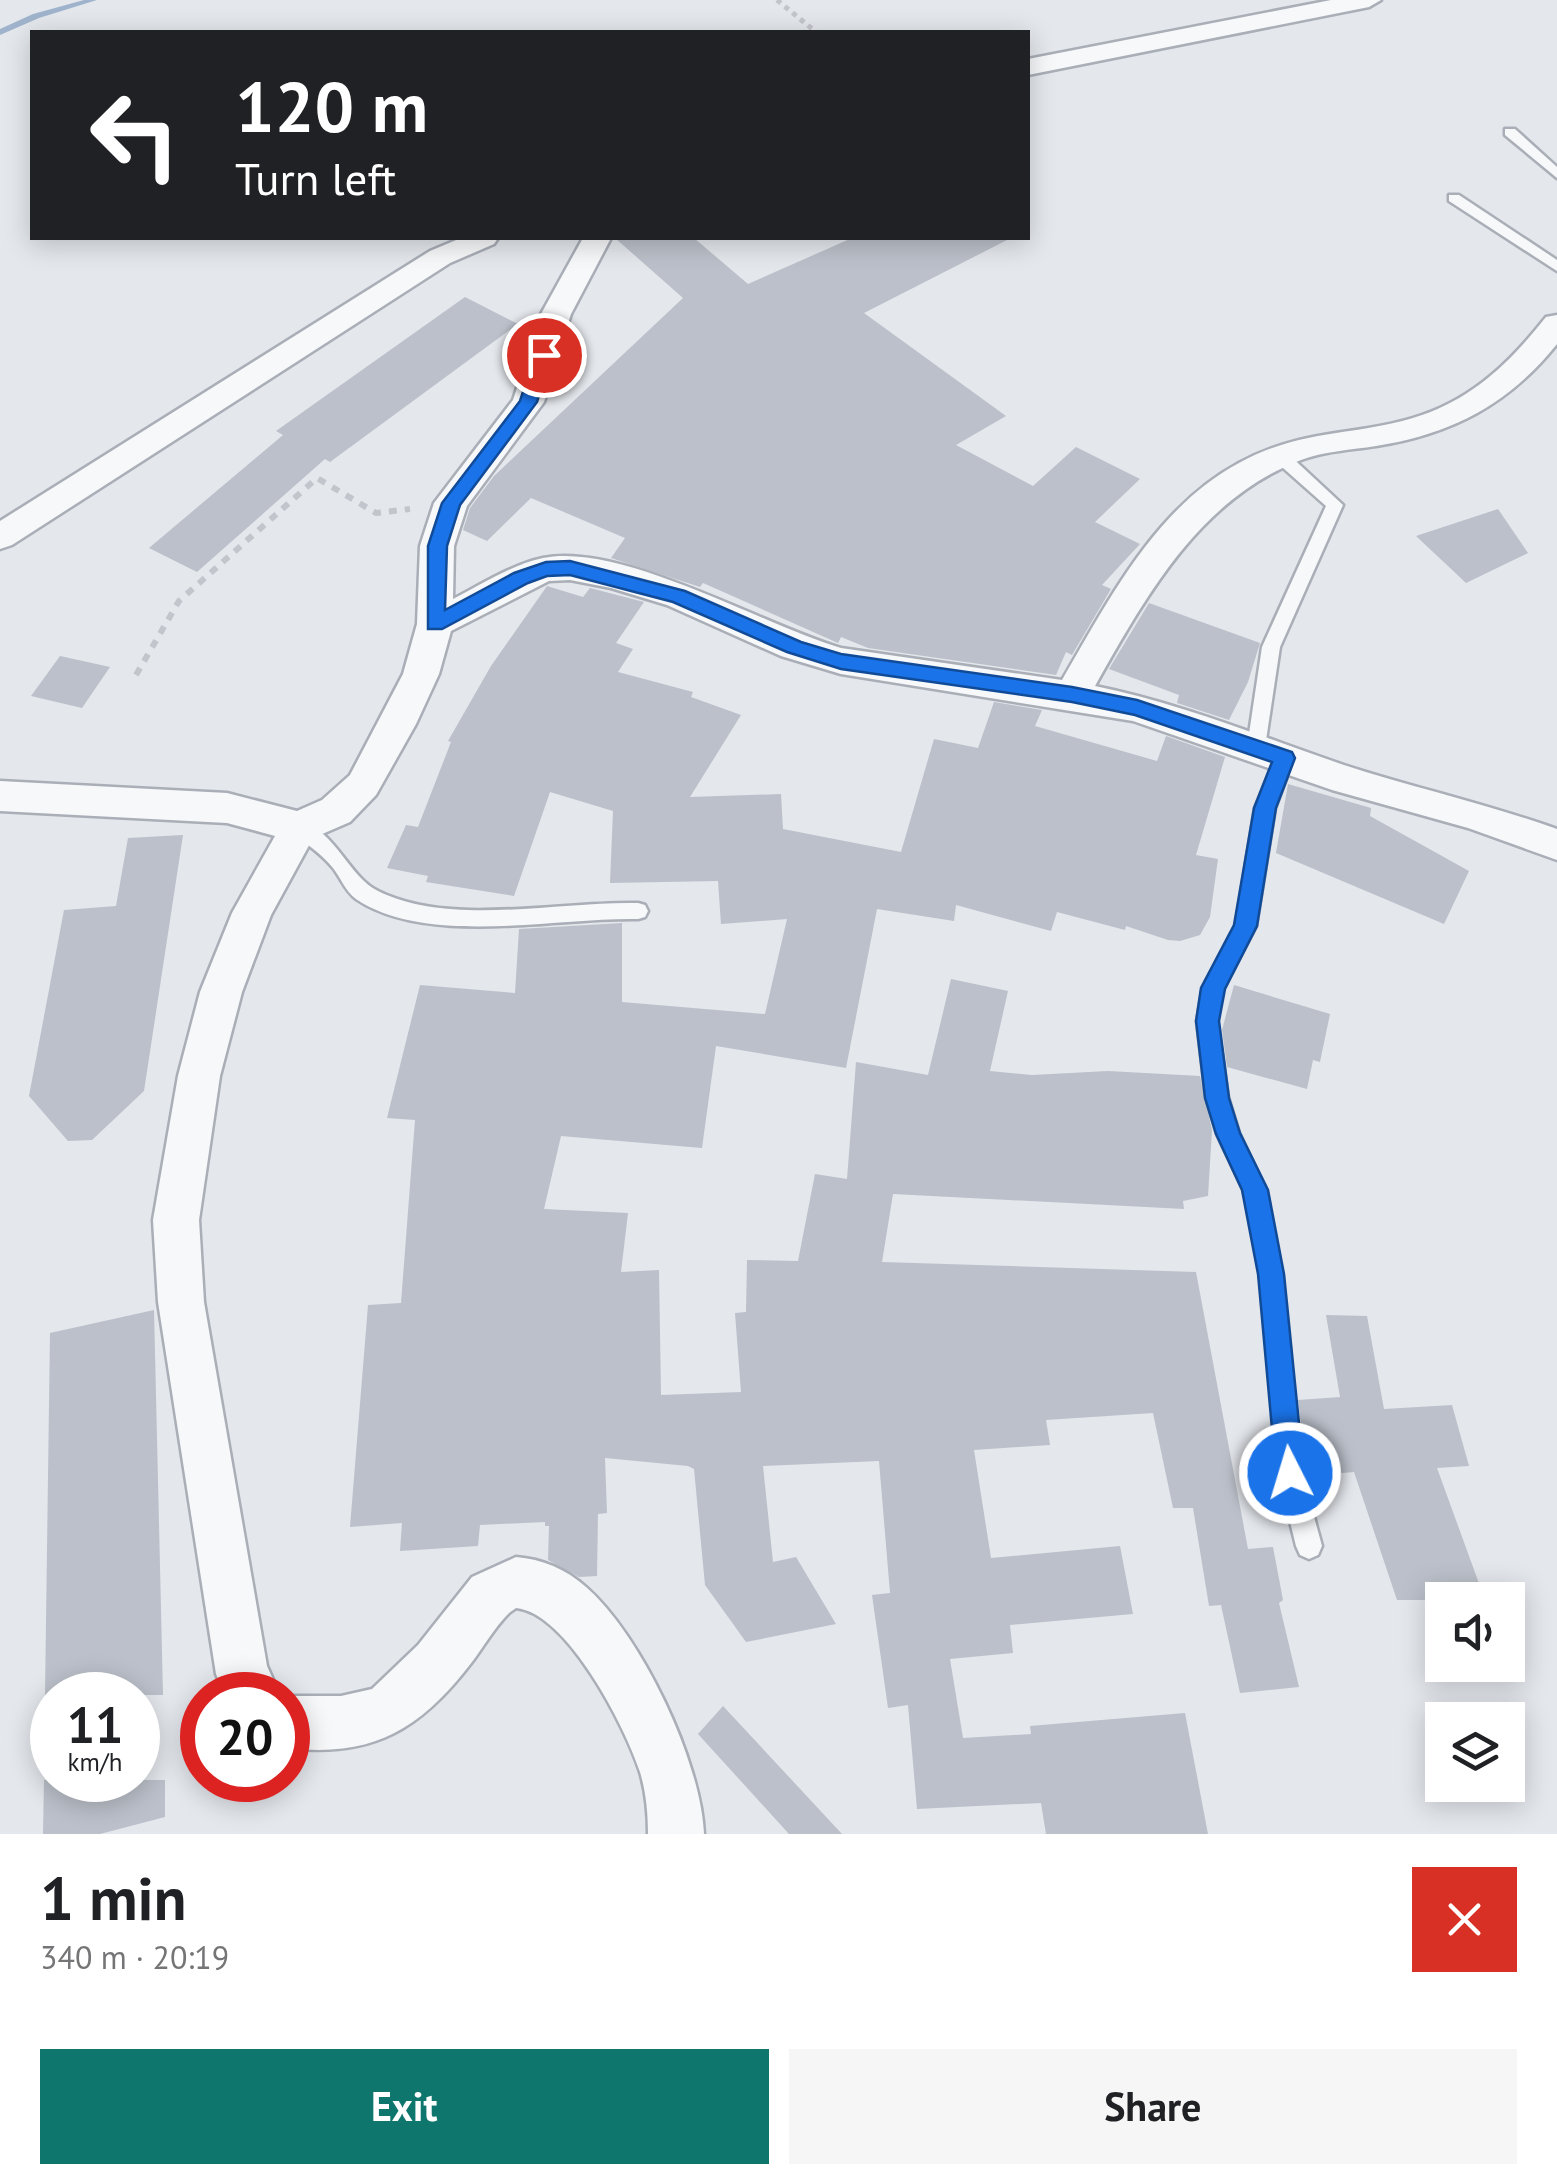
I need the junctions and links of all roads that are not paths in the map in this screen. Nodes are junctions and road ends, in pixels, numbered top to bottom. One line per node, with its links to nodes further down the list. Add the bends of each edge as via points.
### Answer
1 (1369, 0): 2 (street)
2 (1030, 67)
3 (1510, 132): 4 (lane)
4 (1557, 174)
5 (1454, 198): 8 (lane)
6 (479, 240): 11 (street, via 407,277)
7 (595, 240): 12 (street, via 556,314 528,402 452,503 437,546)
8 (1557, 267)
9 (1557, 324): 10 (street, via 1498,389 1468,411)
10 (1280, 456): 13 (street, via 1191,515 1135,584); 14 (lane, via 1335,505 1271,646)
11 (0, 537)
12 (435, 624): 13 (street, via 521,578 570,568 678,596 841,662); 16 (street, via 421,674 363,785 336,812)
13 (1072, 695): 14 (street, via 1137,708)
14 (1270, 752): 17 (street); 19 (lane, via 1246,926 1213,988 1208,1021 1217,1098 1262,1224 1290,1473)
15 (0, 796): 16 (street, via 227,808)
16 (299, 827): 18 (lane, via 337,859 362,893 411,912); 20 (street, via 252,913 222,992 176,1220 181,1302)
17 (1557, 845)
18 (638, 911)
19 (1309, 1546)
20 (242, 1672)
21 (310, 1725): 22 (street, via 389,1711 500,1588 521,1583 548,1589 603,1644 638,1710 671,1780)
22 (676, 1834)

